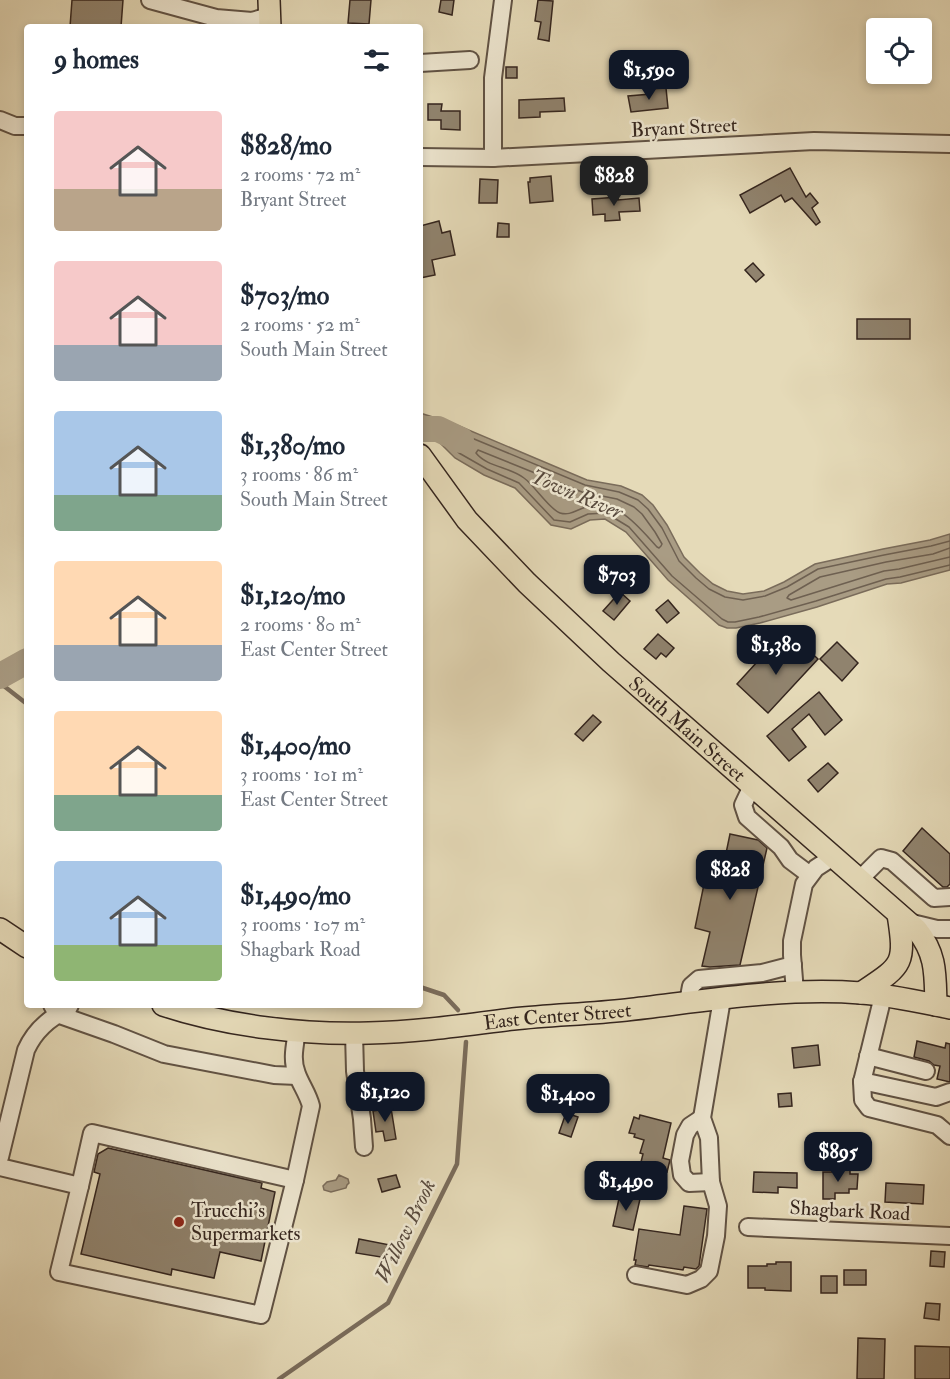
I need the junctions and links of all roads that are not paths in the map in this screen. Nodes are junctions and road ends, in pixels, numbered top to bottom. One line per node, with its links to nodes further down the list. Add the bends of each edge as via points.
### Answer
1 (150, 0): 3 (street, via 216,18 252,21)
2 (502, 0): 10 (street, via 493,78)
3 (269, 14)
4 (471, 60): 5 (street)
5 (423, 63)
6 (0, 120): 7 (street)
7 (24, 126)
8 (950, 144): 10 (street, Bryant Street, via 814,141)
9 (423, 157): 10 (street, Bryant Street)
10 (493, 158)
11 (423, 460): 12 (main road, South Main Street, via 467,520 527,583)
12 (752, 786): 13 (main road, South Main Street); 14 (street, via 743,805 747,817)
13 (833, 857): 14 (street); 15 (main road, South Main Street)
14 (810, 875): 21 (street, via 804,884 792,941)
15 (859, 880): 16 (street, via 881,858 892,861 934,898); 17 (main road, South Main Street)
16 (950, 897)
17 (903, 918): 19 (street); 23 (main road, via 899,963); 27 (main road, South Main Street, via 924,939 932,956)
18 (0, 929): 20 (main road)
19 (950, 929)
20 (24, 944)
21 (793, 964): 22 (street); 26 (street, via 762,973 699,980 691,986)
22 (795, 992): 23 (main road, East Center Street); 25 (main road, East Center Street)
23 (861, 993): 24 (main road, East Center Street)
24 (883, 996): 27 (main road, East Center Street); 32 (street)
25 (722, 999): 26 (main road, East Center Street); 37 (street)
26 (688, 1002): 31 (main road, East Center Street, via 441,1028)
27 (943, 1006)
28 (60, 1008): 34 (street, via 164,1054); 40 (street, via 31,1038 26,1050)
29 (174, 1008): 30 (main road, East Center Street)
30 (297, 1031): 31 (main road, East Center Street); 34 (street)
31 (354, 1033): 39 (street)
32 (868, 1056): 33 (street); 35 (street)
33 (926, 1071)
34 (297, 1076): 42 (street, via 311,1106)
35 (862, 1081): 36 (street, via 936,1097); 38 (street, via 863,1100 869,1108 937,1125)
36 (950, 1092)
37 (702, 1118): 43 (street, via 709,1138); 43 (street, via 685,1135 680,1161 682,1175 689,1184)
38 (950, 1136)
39 (364, 1147)
40 (0, 1157)
41 (0, 1167): 44 (street)
42 (296, 1180): 44 (street, via 92,1133); 44 (street, via 261,1315 59,1272)
43 (711, 1182): 47 (street, via 718,1206 709,1271 687,1286)
44 (80, 1186)
45 (748, 1227): 46 (street, Shagbark Road)
46 (950, 1236)
47 (636, 1275)

